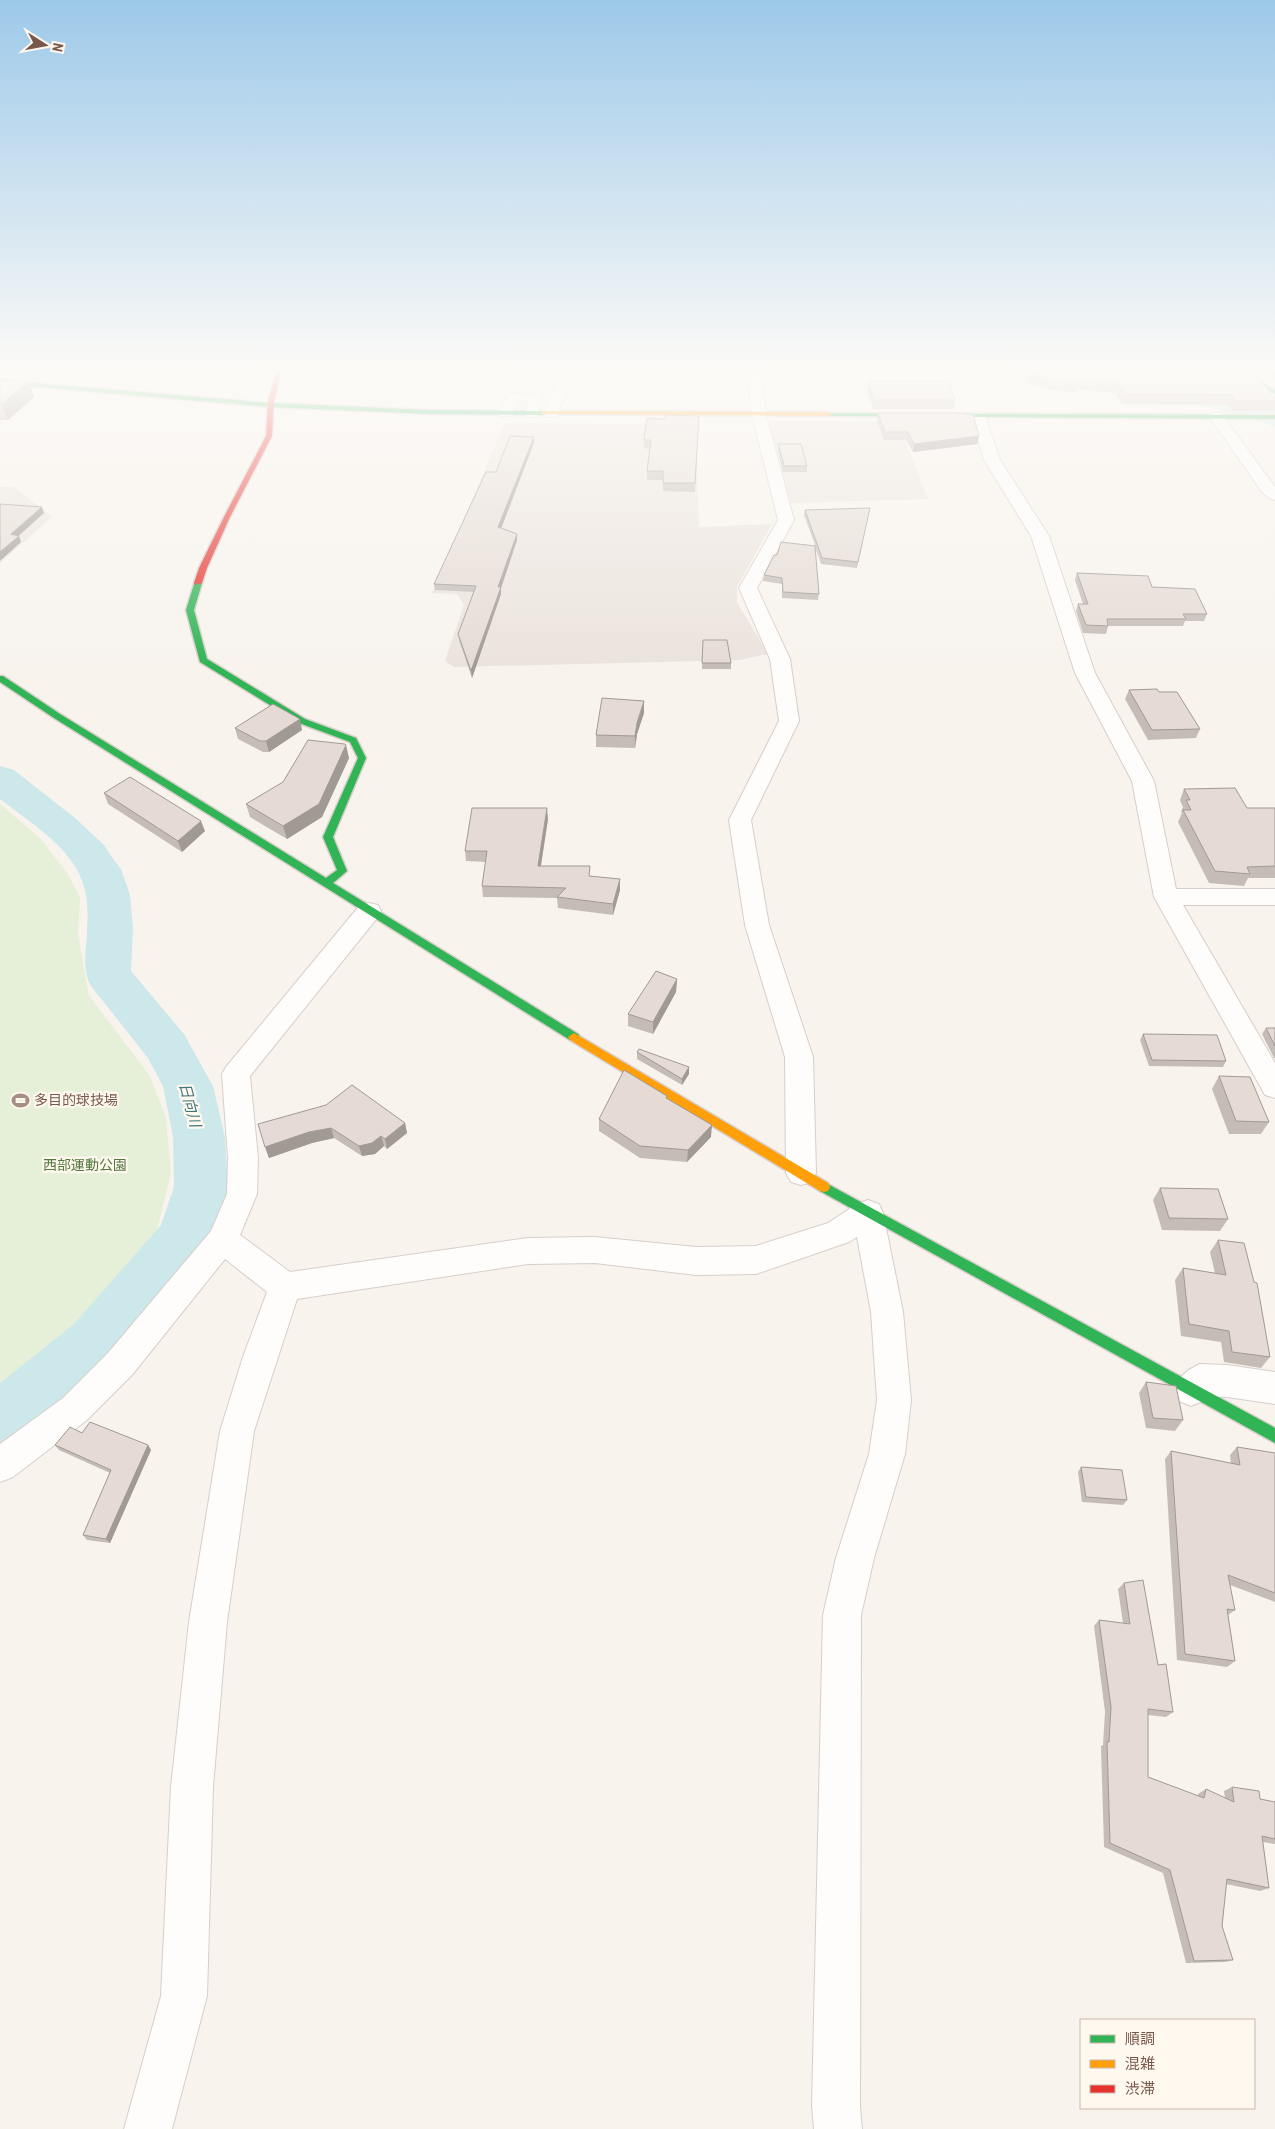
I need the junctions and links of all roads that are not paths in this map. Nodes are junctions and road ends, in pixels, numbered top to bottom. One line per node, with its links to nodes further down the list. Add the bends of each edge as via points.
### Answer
1 (252, 469): 7 (street, via 203,568 190,610 203,660 302,721 354,740 362,758 328,837 342,871)
2 (773, 469): 12 (street, via 786,520 748,588 780,659 789,721 740,820 757,925 799,1057)
3 (998, 469): 8 (street, via 1040,536 1085,673 1143,780)
4 (1256, 469): 5 (street)
5 (1275, 495)
6 (0, 678): 7 (street)
7 (327, 882): 10 (street)
8 (1166, 897): 9 (street); 11 (street)
9 (1275, 897)
10 (369, 911): 12 (street); 14 (street, via 236,1074 243,1158 242,1194)
11 (1275, 1087)
12 (801, 1173): 13 (street)
13 (868, 1212): 15 (street, via 838,1232 756,1260 696,1261 595,1250 528,1251); 17 (street); 21 (street, via 887,1312 894,1400 887,1454 855,1558 842,1616)
14 (223, 1239): 15 (street); 19 (street, via 120,1364 75,1409)
15 (285, 1287): 20 (street, via 237,1430 206,1641 192,1787 184,1996)
16 (1275, 1388): 17 (street, via 1200,1380)
17 (1191, 1390): 18 (street)
18 (1275, 1436)
19 (0, 1465)
20 (148, 2129)
21 (838, 2129)

